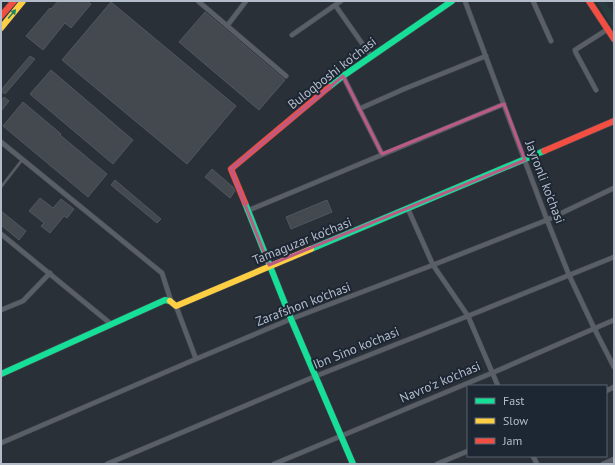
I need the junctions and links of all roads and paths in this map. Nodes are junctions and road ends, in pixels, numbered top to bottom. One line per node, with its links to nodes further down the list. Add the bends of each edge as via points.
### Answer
1 (14, 1): 11 (street)
2 (23, 1): 13 (street, one-way to 2)
3 (198, 1): 12 (street)
4 (246, 1): 12 (street)
5 (341, 1): 10 (street)
6 (452, 1): 18 (street, Buloqboshi ko'chasi)
7 (465, 1): 19 (street, Jayronli ko'chasi)
8 (533, 1): 17 (street)
9 (589, 1): 14 (street)
10 (335, 5): 15 (street); 18 (street)
11 (1, 16)
12 (227, 26): 20 (street)
13 (1, 28)
14 (608, 29): 16 (street); 22 (street, via 575,50)
15 (292, 35)
16 (614, 39)
17 (551, 41)
18 (371, 56): 21 (street, Buloqboshi ko'chasi)
19 (486, 56): 23 (street, Jayronli ko'chasi); 24 (street)
20 (286, 76)
21 (343, 76): 24 (street); 33 (street, Buloqboshi ko'chasi, via 231,169)
22 (596, 90)
23 (504, 104): 27 (street); 29 (street, Jayronli ko'chasi)
24 (359, 109): 27 (street)
25 (614, 121): 29 (street, Tamaguzar ko'chasi)
26 (1, 142): 28 (street)
27 (382, 154): 33 (street)
28 (22, 159): 30 (lane); 41 (street, via 162,273)
29 (525, 160): 32 (street, Tamaguzar ko'chasi); 34 (street, Jayronli ko'chasi)
30 (1, 187)
31 (614, 188): 34 (street, Zarafshon ko'chasi)
32 (408, 209): 37 (street, Tamaguzar ko'chasi); 38 (street)
33 (247, 211): 37 (street)
34 (547, 220): 38 (street, Zarafshon ko'chasi); 40 (street, Jayronli ko'chasi)
35 (1, 234): 39 (street)
36 (614, 257): 40 (street, Ibn Sino ko'chasi)
37 (269, 265): 41 (street, Tamaguzar ko'chasi); 44 (street)
38 (433, 265): 43 (street); 44 (street, Zarafshon ko'chasi)
39 (50, 273): 42 (street, via 23,301); 46 (street)
40 (569, 275): 43 (street, Ibn Sino ko'chasi); 47 (street, Jayronli ko'chasi)
41 (173, 303): 46 (street, Tamaguzar ko'chasi, via 165,300); 48 (street)
42 (1, 310)
43 (468, 316): 50 (street); 52 (street, Ibn Sino ko'chasi)
44 (291, 319): 48 (street, Zarafshon ko'chasi); 52 (street)
45 (614, 320): 47 (street, Navro'z ko'chasi)
46 (111, 324): 51 (street, Tamaguzar ko'chasi)
47 (594, 328): 49 (street, Jayronli ko'chasi); 50 (street, Navro'z ko'chasi)
48 (196, 359): 55 (street, Zarafshon ko'chasi)
49 (614, 367)
50 (492, 373): 53 (street); 54 (street, Navro'z ko'chasi)
51 (1, 374)
52 (316, 376): 54 (street); 58 (street, Ibn Sino ko'chasi)
53 (498, 385)
54 (341, 436): 59 (street, Navro'z ko'chasi); 60 (street)
55 (1, 443)
56 (467, 451): 61 (street)
57 (614, 460): 62 (street)
58 (107, 464)
59 (274, 464)
60 (353, 464)
61 (437, 464)
62 (603, 464)

